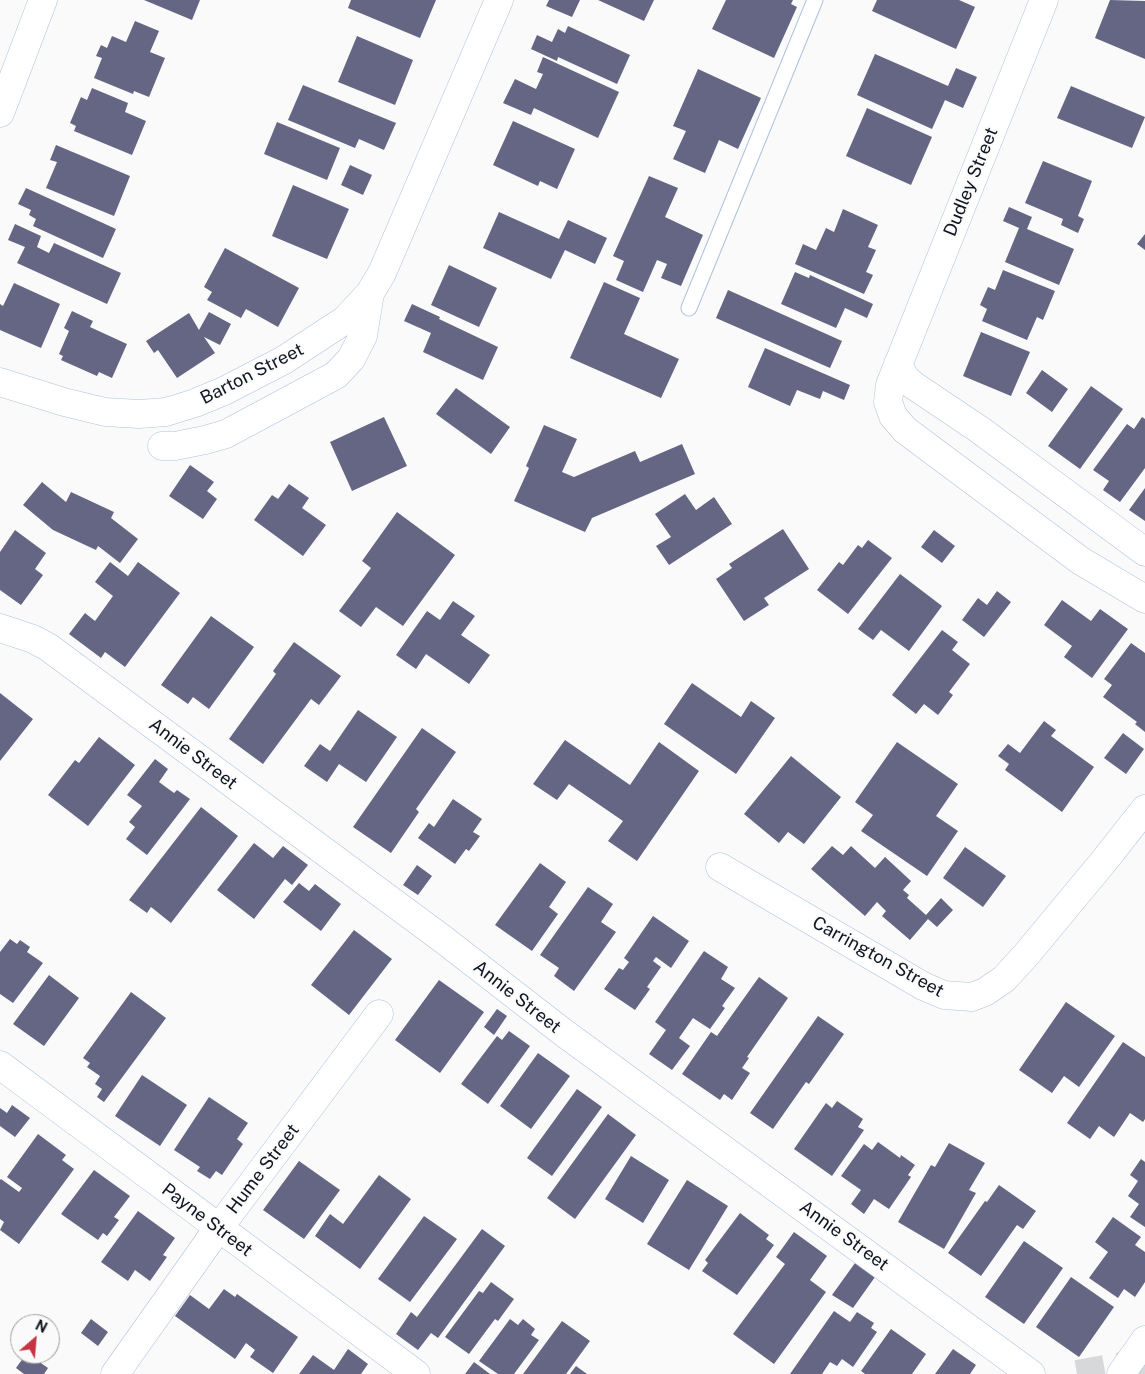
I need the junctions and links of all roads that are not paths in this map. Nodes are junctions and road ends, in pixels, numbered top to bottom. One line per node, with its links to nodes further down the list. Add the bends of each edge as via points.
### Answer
1 (43, 0): 5 (street)
2 (499, 0): 6 (street, Barton Street, via 386,264)
3 (814, 0): 7 (lane)
4 (1044, 0): 8 (street, Dudley Street)
5 (0, 113)
6 (370, 293): 9 (street, Barton Street, via 345,320 284,360 224,391 166,412 105,412); 10 (street, Barton Street, via 363,336 352,359 336,375 226,434)
7 (689, 308)
8 (898, 364): 11 (street, via 913,385 980,430); 12 (street, Dudley Street, via 888,390 888,402 893,416 905,430 1081,561)
9 (0, 382)
10 (162, 446)
11 (1145, 552)
12 (1145, 599)
13 (0, 628): 22 (street, Annie Street, via 48,646 564,1033)
14 (1145, 809): 15 (street, Carrington Street, via 1009,973 985,992 972,997 944,995 924,986)
15 (720, 867)
16 (378, 1014): 18 (street, Hume Street)
17 (0, 1065): 18 (street, Payne Street)
18 (218, 1228): 20 (street, Hume Street); 21 (street, Payne Street)
19 (1145, 1340): 23 (street)
20 (115, 1374)
21 (416, 1374)
22 (1031, 1374)
23 (1121, 1374)

